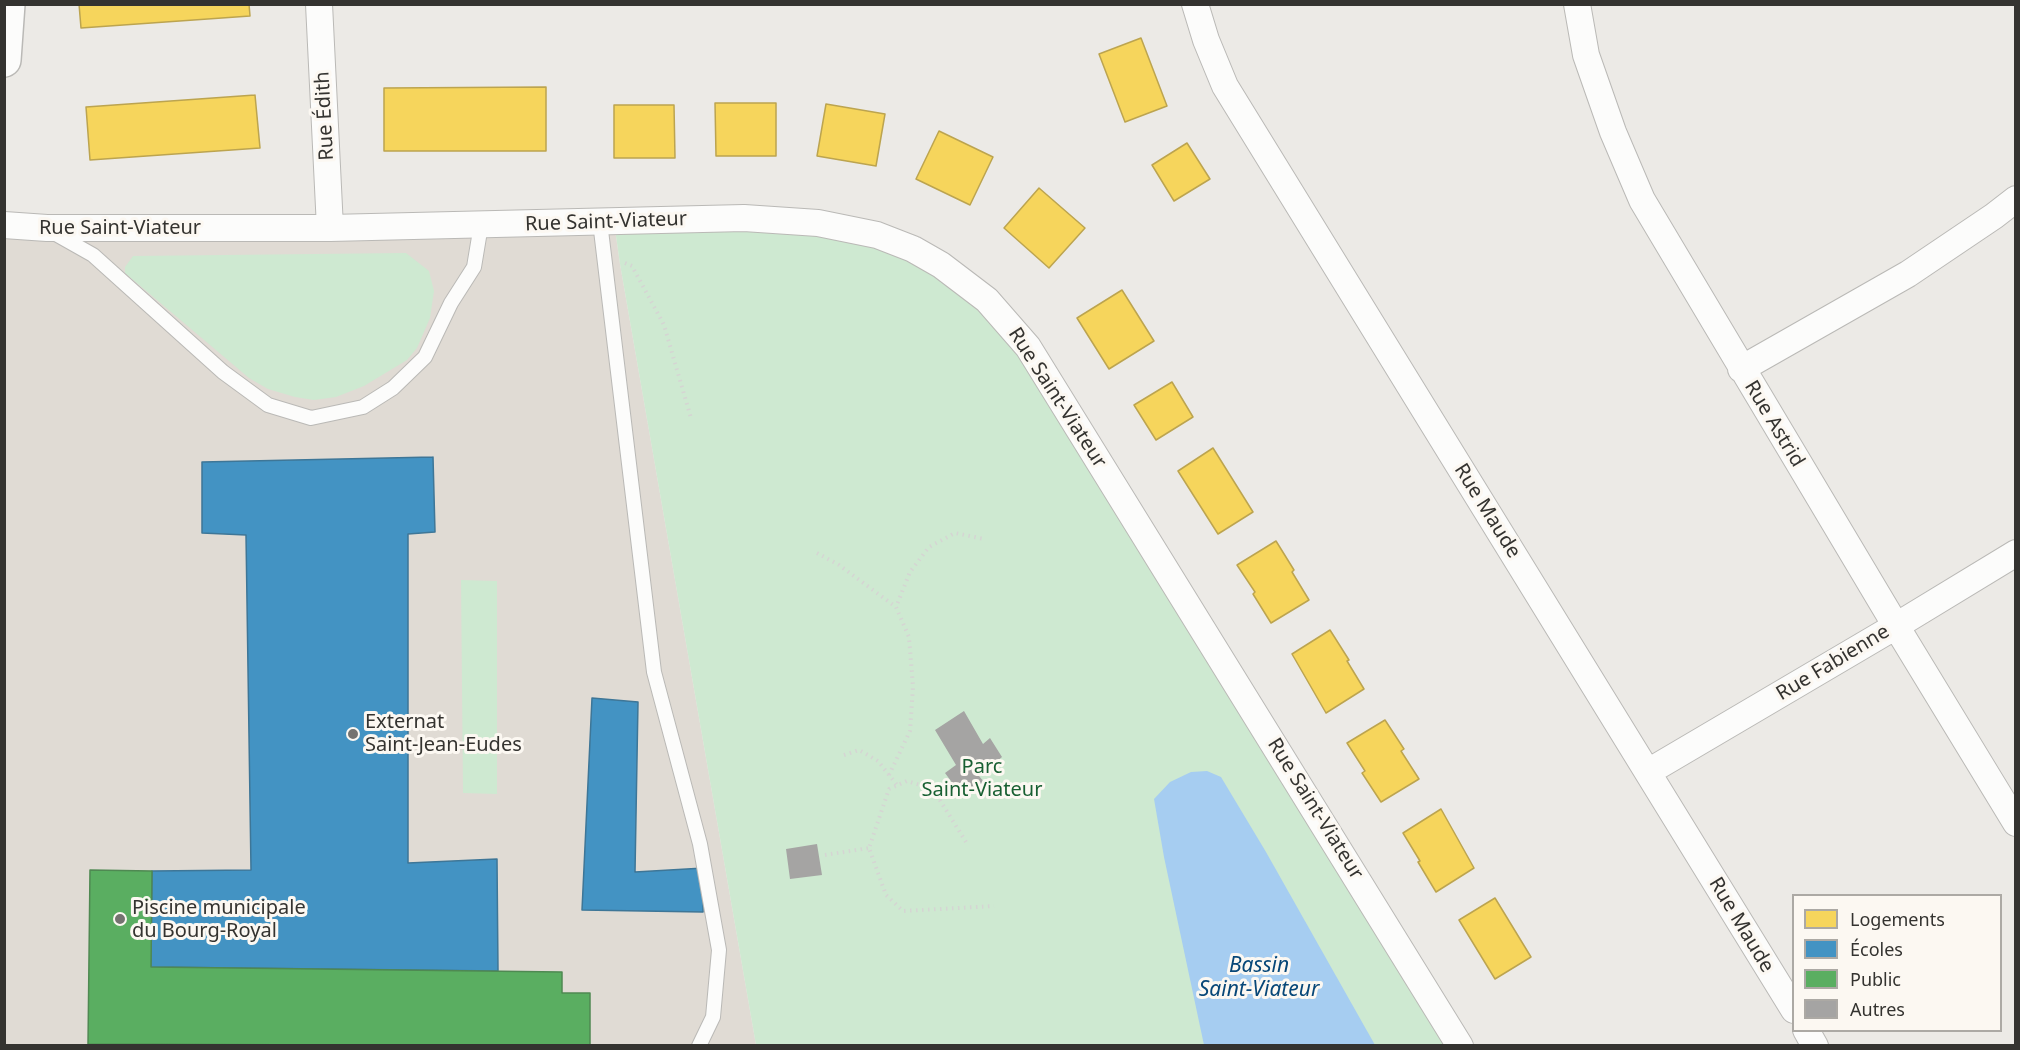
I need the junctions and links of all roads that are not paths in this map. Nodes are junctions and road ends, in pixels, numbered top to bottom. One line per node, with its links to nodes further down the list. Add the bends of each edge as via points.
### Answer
1 (8, 4): 5 (main road)
2 (319, 4): 11 (street, Rue Édith)
3 (1196, 4): 15 (street, Rue Maude, via 1225,86)
4 (1577, 4): 12 (street, Rue Astrid, via 1586,55 1642,200)
5 (4, 60)
6 (2016, 199): 12 (street, via 1908,274)
7 (600, 222): 9 (street, Rue Saint-Viateur); 19 (lane, via 654,672 700,844 719,950 713,1017); 20 (street, Rue Saint-Viateur, via 744,218 818,223 853,230 913,249 987,300 1028,347)
8 (4, 225): 10 (street, Rue Saint-Viateur)
9 (481, 225): 10 (lane, via 474,267 425,357 393,388 363,407 311,418 268,405 223,372 93,255); 11 (street, Rue Saint-Viateur)
10 (47, 228): 11 (street, Rue Saint-Viateur)
11 (330, 228)
12 (1742, 369): 14 (street, Rue Astrid)
13 (2016, 553): 14 (street, Rue Fabienne)
14 (1896, 626): 15 (street, Rue Fabienne); 16 (street, Rue Astrid)
15 (1648, 772): 17 (street, Rue Maude)
16 (2016, 823)
17 (1792, 1007)
18 (1807, 1032): 21 (street)
19 (699, 1046)
20 (1460, 1046)
21 (1815, 1046)

